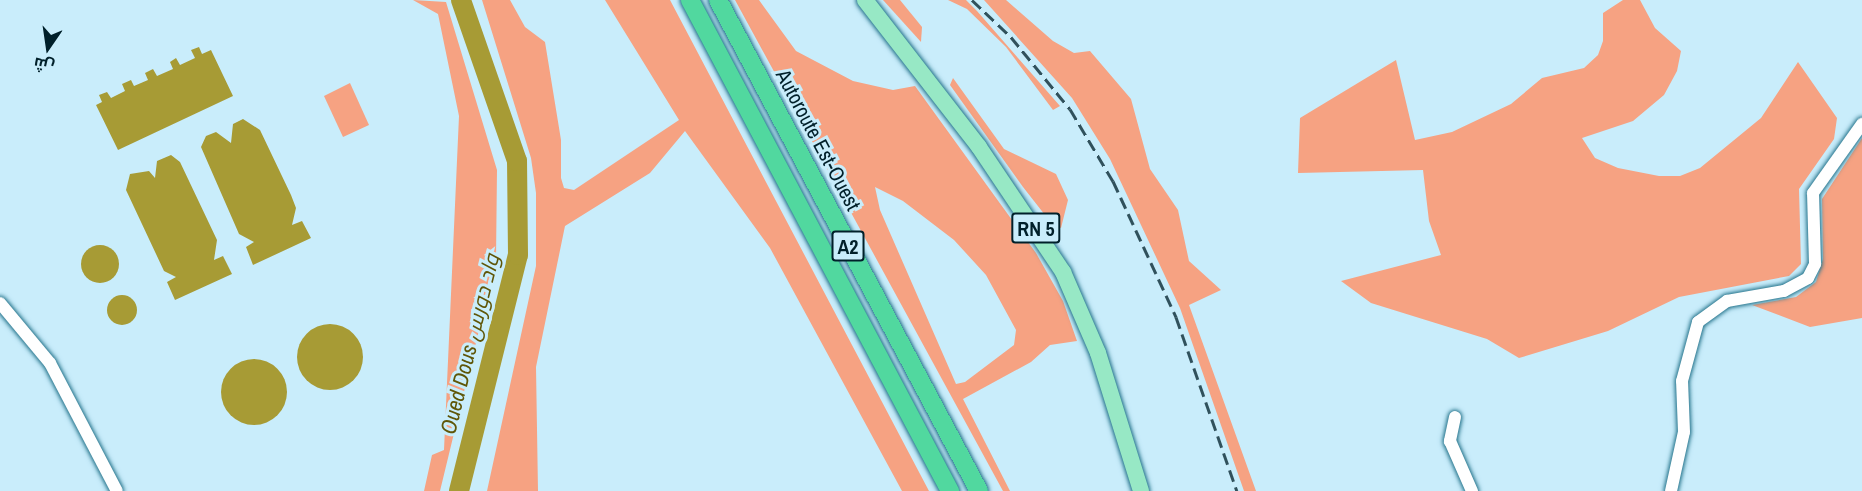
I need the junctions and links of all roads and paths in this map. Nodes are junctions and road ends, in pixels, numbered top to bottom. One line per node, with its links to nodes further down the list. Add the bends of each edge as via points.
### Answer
1 (690, 0): 8 (highway, A2)
2 (718, 0): 9 (highway, Autoroute Est-Ouest / A2)
3 (865, 0): 10 (main road, RN 5, via 979,147 1063,272 1098,353)
4 (1862, 124): 12 (street, via 1813,193 1815,264 1808,278 1784,291 1727,301 1698,322 1682,381 1684,432)
5 (0, 303): 7 (street, via 50,363)
6 (1455, 417): 11 (street, via 1450,441)
7 (117, 491)
8 (950, 491)
9 (979, 491)
10 (1141, 491)
11 (1472, 491)
12 (1671, 491)

